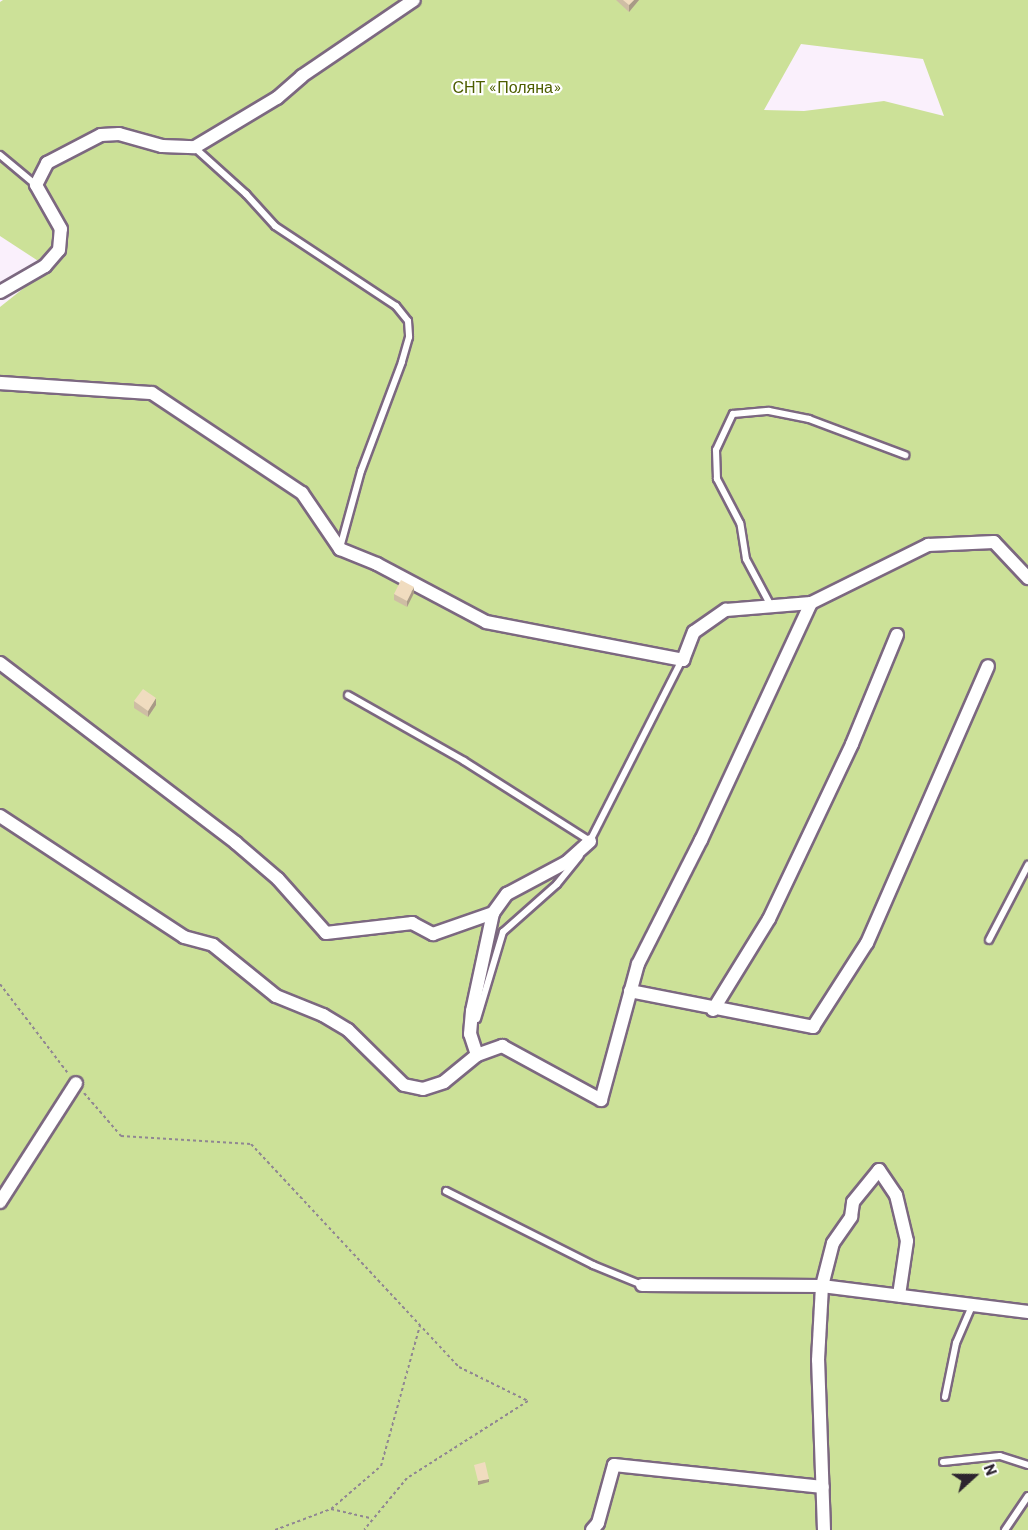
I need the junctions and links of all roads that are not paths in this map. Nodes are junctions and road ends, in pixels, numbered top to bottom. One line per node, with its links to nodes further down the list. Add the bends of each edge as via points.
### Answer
1 (414, 0): 2 (street, via 302,76 277,98)
2 (195, 147): 4 (street, via 162,146 119,134 100,135 46,163); 8 (lane, via 275,226 396,306 408,321 409,337 402,362 361,471)
3 (0, 155): 4 (lane)
4 (36, 185): 5 (street, via 61,229 63,240 54,259)
5 (0, 292)
6 (0, 383): 8 (street, via 152,393 302,493)
7 (905, 455): 11 (lane, via 808,419 769,411 734,414 716,450 717,479 740,523 746,559)
8 (340, 549): 13 (street, via 377,564 486,622)
9 (1028, 578): 10 (street, via 994,542 928,545)
10 (812, 603): 11 (street); 22 (street, via 638,964)
11 (770, 604): 13 (street, via 726,610 694,632)
12 (897, 635): 23 (street, via 852,744 769,920)
13 (683, 660): 18 (lane)
14 (0, 663): 20 (street, via 236,843 278,879 326,933 412,923 433,934)
15 (988, 666): 23 (street, via 867,943 813,1027)
16 (348, 695): 18 (lane, via 464,761)
17 (0, 816): 24 (street, via 184,937 213,945 276,996 348,1030 404,1085 423,1089 444,1082)
18 (590, 841): 20 (street, via 567,862 507,894); 24 (lane, via 572,868 503,932 479,1006 474,1032)
19 (1028, 865): 21 (lane)
20 (493, 913): 24 (street, via 472,1011 470,1034)
21 (989, 940)
22 (630, 991): 23 (street); 24 (street, via 601,1100 502,1046)
23 (713, 1010)
24 (477, 1055)
25 (76, 1083): 27 (street)
26 (446, 1191): 28 (lane, via 593,1265)
27 (0, 1202)
28 (642, 1285): 29 (street)
29 (822, 1286): 30 (street); 30 (street, via 833,1244 851,1216 853,1202 879,1170 896,1195 907,1241); 36 (street, via 818,1360)
30 (899, 1295): 31 (street)
31 (972, 1306): 32 (street); 33 (lane, via 956,1343)
32 (1028, 1312)
33 (945, 1397)
34 (943, 1462): 35 (lane, via 1000,1456)
35 (1028, 1465)
36 (823, 1487): 38 (street, via 614,1465 598,1523); 39 (street)
37 (1028, 1496): 40 (lane)
38 (592, 1530)
39 (824, 1530)
40 (1005, 1530)

